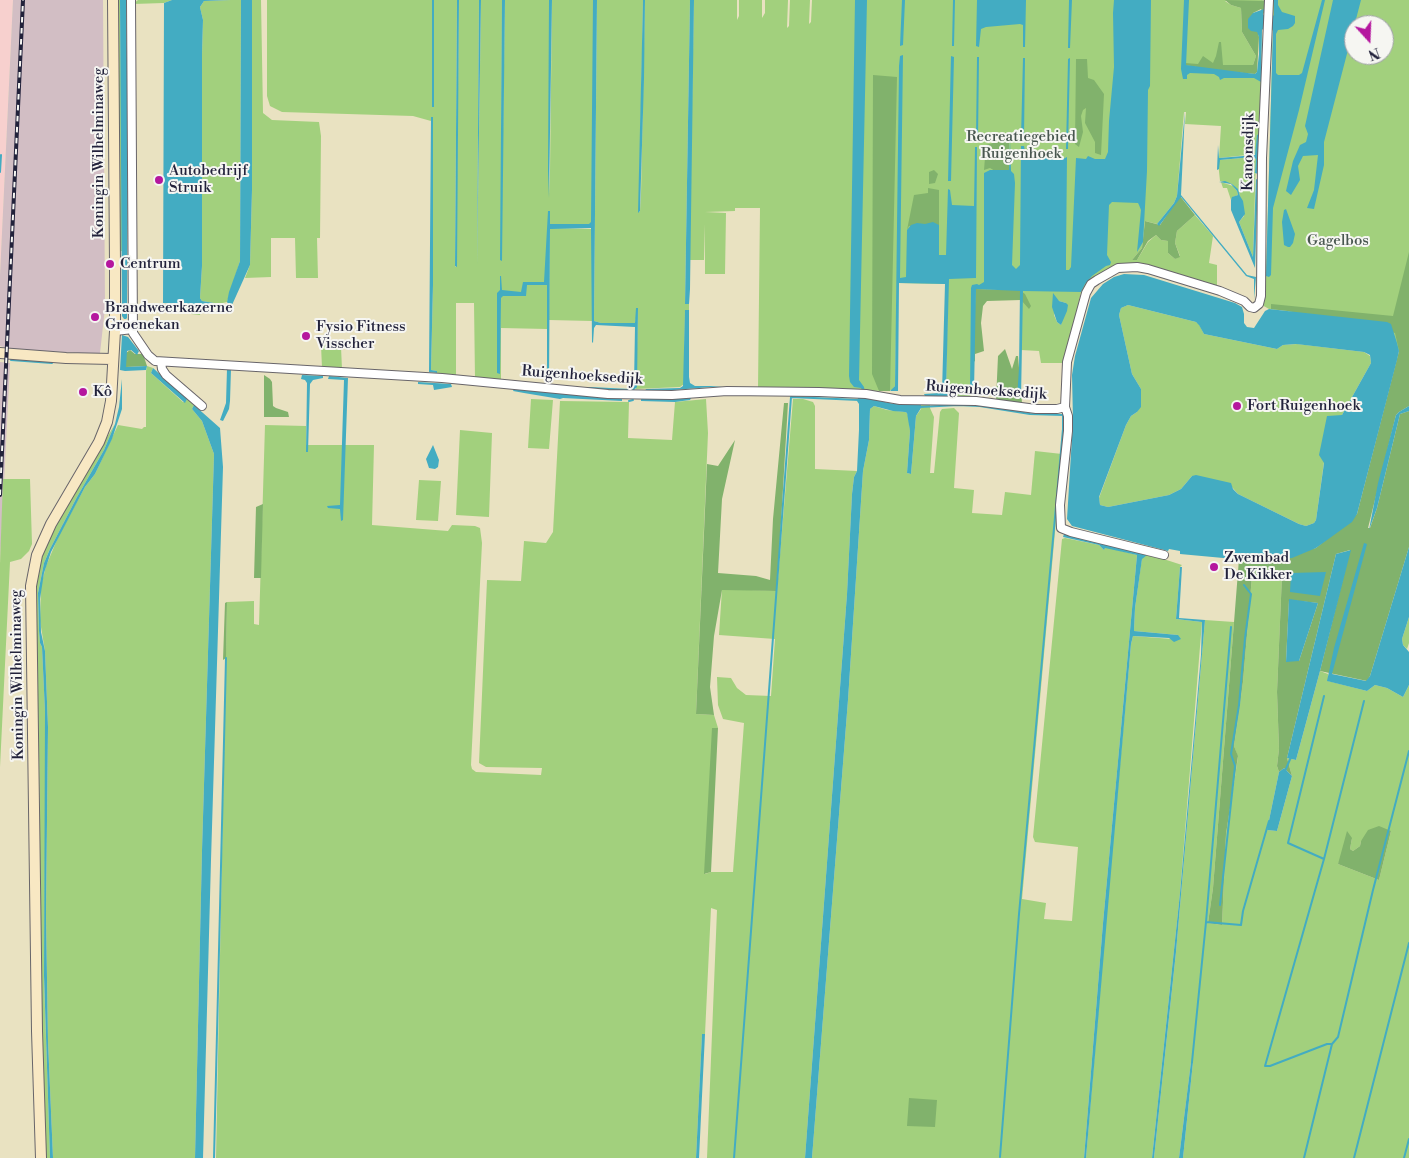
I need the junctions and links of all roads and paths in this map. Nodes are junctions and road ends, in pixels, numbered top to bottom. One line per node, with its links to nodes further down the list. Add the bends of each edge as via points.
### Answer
1 (113, 0): 6 (main road, Koningin Wilhelminaweg)
2 (131, 0): 5 (street)
3 (1269, 0): 4 (street, Kanonsdijk, via 1262,158 1262,296)
4 (1259, 304): 11 (street, Ruigenhoeksedijk, via 1250,307 1220,291 1148,269 1126,267 1111,271 1091,284 1081,307 1067,362)
5 (133, 329): 6 (street); 9 (street, via 132,333 148,355)
6 (114, 331): 8 (main road, Koningin Wilhelminaweg)
7 (0, 353): 8 (main road)
8 (112, 359): 13 (main road, Koningin Wilhelminaweg, via 107,422 37,555 31,586)
9 (161, 362): 10 (street, via 166,375); 11 (street, Ruigenhoeksedijk, via 442,378 608,394 672,395 727,391 863,394 900,400 954,400 1036,409)
10 (202, 406)
11 (1064, 407): 12 (street, Ruigenhoeksedijk, via 1068,431 1060,506 1061,528)
12 (1164, 555)
13 (41, 1158)

